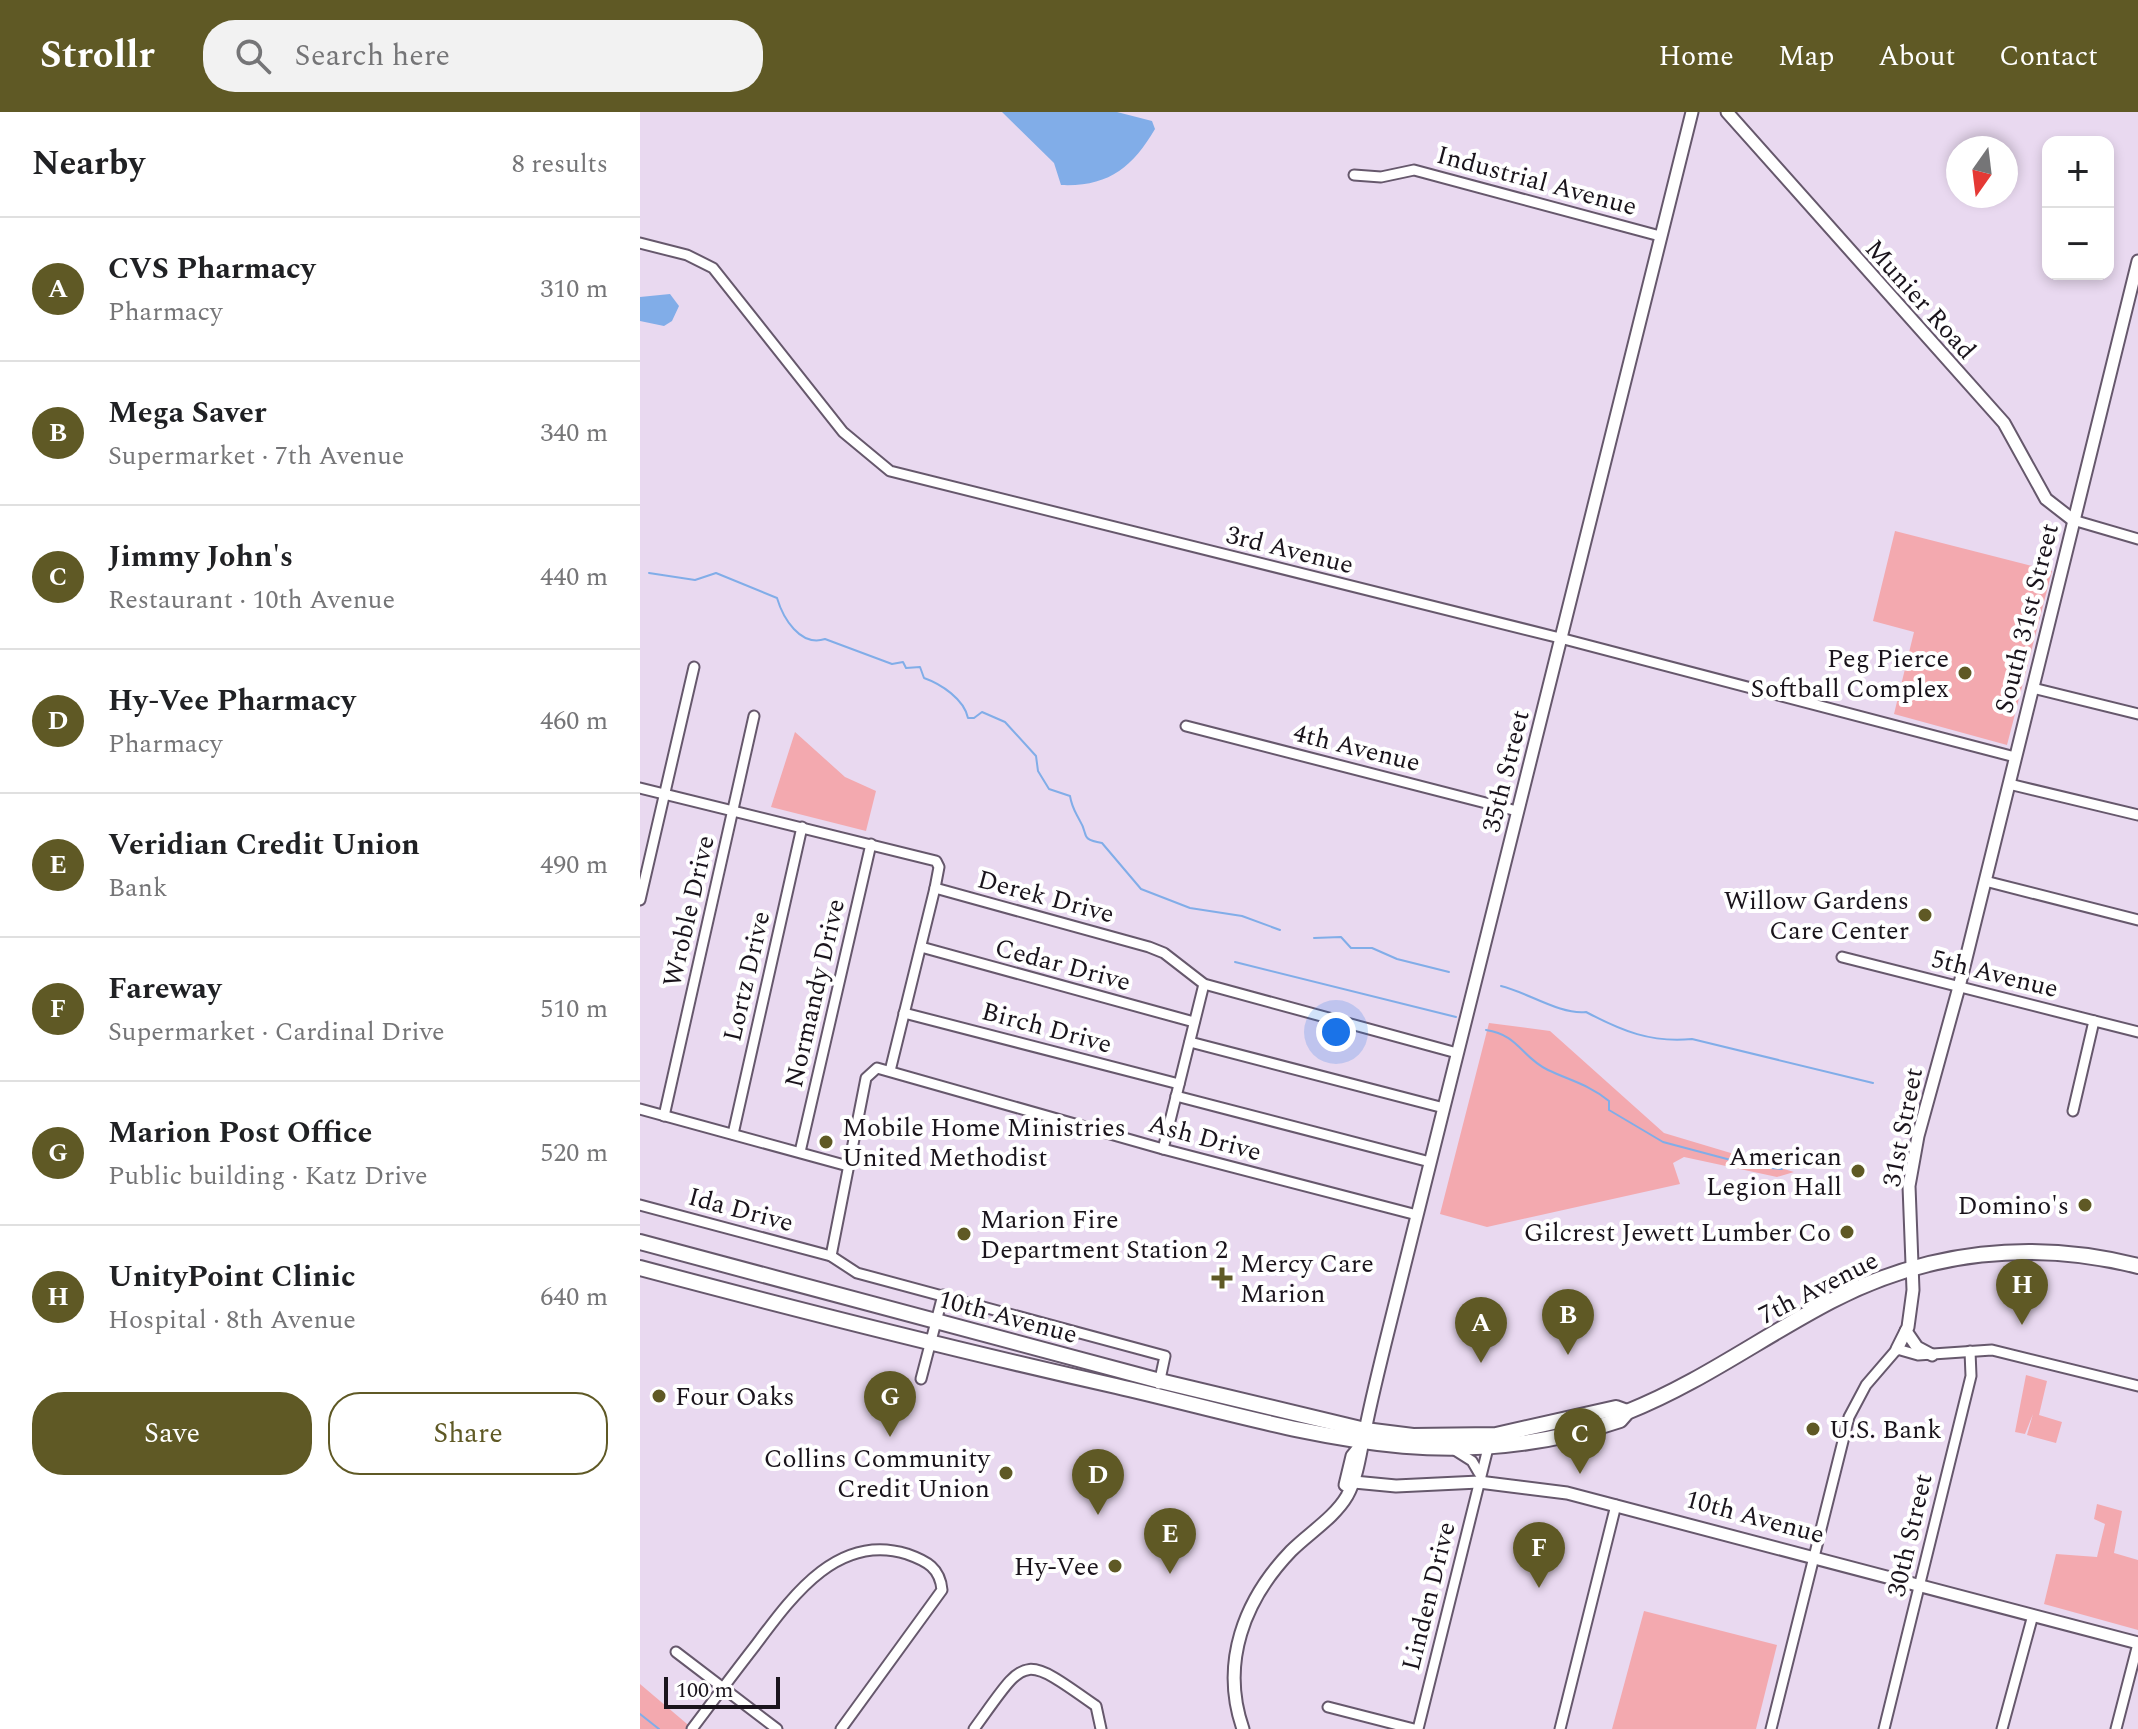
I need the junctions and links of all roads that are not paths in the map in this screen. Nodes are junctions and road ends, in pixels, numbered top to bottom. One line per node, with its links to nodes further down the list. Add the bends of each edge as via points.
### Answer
1 (1692, 112): 4 (street, 35th Street)
2 (1727, 112): 7 (street, Munier Road, via 2004,423 2046,499)
3 (1354, 175): 4 (street, Industrial Avenue, via 1381,177 1414,170)
4 (1660, 236): 9 (street, 35th Street)
5 (640, 243): 9 (street, 3rd Avenue, via 713,268 843,432 890,471)
6 (2138, 261): 7 (street, South 31st Street)
7 (2073, 520): 8 (street); 11 (street, South 31st Street)
8 (2138, 539)
9 (1560, 638): 15 (street, 3rd Avenue); 20 (street, 35th Street)
10 (694, 667): 18 (street)
11 (2033, 688): 12 (street); 15 (street, South 31st Street)
12 (2138, 714)
13 (754, 716): 19 (street, Wroble Drive)
14 (1186, 726): 20 (street, 4th Avenue)
15 (2015, 757): 16 (street, South 31st Street)
16 (2009, 784): 21 (street); 24 (street, South 31st Street)
17 (640, 788): 18 (street)
18 (664, 793): 19 (street); 26 (street)
19 (733, 810): 22 (street); 44 (street, Wroble Drive)
20 (1517, 811): 37 (street, 35th Street)
21 (2138, 815)
22 (802, 827): 23 (street); 45 (street, Lortz Drive)
23 (871, 844): 25 (street, via 931,857 939,867); 47 (street, Normandy Drive)
24 (1985, 881): 27 (street); 31 (street, South 31st Street)
25 (935, 888): 28 (street); 30 (street, Derek Drive, via 1149,947)
26 (640, 900)
27 (2138, 920)
28 (921, 947): 32 (street); 34 (street, Cedar Drive)
29 (1842, 957): 31 (street, 5th Avenue)
30 (1204, 984): 34 (street); 37 (street, Derek Drive)
31 (1959, 987): 33 (street, 5th Avenue); 56 (street, 31st Street, via 1909,1186)
32 (904, 1013): 38 (street); 39 (street, Birch Drive)
33 (2094, 1021): 35 (street, 5th Avenue); 43 (street)
34 (1194, 1022): 36 (street)
35 (2138, 1032)
36 (1190, 1042): 39 (street); 41 (street)
37 (1457, 1053): 41 (street, 35th Street)
38 (890, 1071): 46 (street, Ash Drive); 49 (street, via 877,1068 866,1078)
39 (1179, 1084): 40 (street)
40 (1176, 1096): 46 (street); 48 (street)
41 (1444, 1108): 48 (street, 35th Street)
42 (640, 1109): 44 (street)
43 (2073, 1111)
44 (664, 1116): 45 (street)
45 (733, 1134): 47 (street)
46 (1163, 1149): 51 (street, Ash Drive)
47 (800, 1152): 49 (street)
48 (1430, 1162): 51 (street, 35th Street)
49 (848, 1166): 53 (street)
50 (640, 1205): 53 (street, Ida Drive)
51 (1417, 1215): 68 (street, 35th Street)
52 (640, 1242): 58 (main road, 10th Avenue)
53 (831, 1256): 57 (street, Ida Drive, via 857,1273)
54 (2138, 1266): 56 (main road, 7th Avenue, via 2032,1249 1975,1254)
55 (640, 1268): 60 (main road, 10th Avenue)
56 (1912, 1269): 59 (street, 31st Street); 67 (main road, 7th Avenue, via 1830,1301 1697,1379)
57 (943, 1295): 58 (street); 66 (street, Ida Drive, via 1165,1356)
58 (936, 1322): 60 (street); 66 (main road, 10th Avenue)
59 (1906, 1331): 61 (street, 31st Street); 63 (street, via 1917,1347)
60 (930, 1344): 64 (street); 66 (main road, 10th Avenue)
61 (1897, 1349): 63 (street); 75 (street, 31st Street, via 1854,1403)
62 (1970, 1351): 63 (street); 65 (street, via 2021,1356); 76 (street, 30th Street, via 1971,1376)
63 (1932, 1355)
64 (921, 1379)
65 (2138, 1386)
66 (1158, 1388): 68 (main road, 10th Avenue)
67 (1627, 1412): 68 (main road, 7th Avenue, via 1616,1408 1496,1435); 69 (main road, 7th Avenue, via 1620,1420 1583,1432)
68 (1364, 1436): 70 (main road, 7th Avenue, via 1409,1449); 72 (street, 35th Street); 74 (street, 35th Street, via 1352,1456)
69 (1488, 1448): 70 (main road, 7th Avenue); 71 (street, Linden Drive)
70 (1453, 1449): 71 (street, via 1472,1461)
71 (1479, 1477): 72 (street, 10th Avenue, via 1396,1486); 73 (street, 10th Avenue); 88 (street, Linden Drive)
72 (1354, 1482): 74 (street, 35th Street)
73 (1616, 1505): 75 (street, 10th Avenue); 89 (street)
74 (1335, 1512): 87 (street, 35th Street, via 1292,1551 1254,1604 1232,1669)
75 (1813, 1556): 76 (street, 10th Avenue); 90 (street, 31st Street)
76 (1921, 1586): 77 (street, 10th Avenue); 91 (street, 30th Street)
77 (2033, 1615): 78 (street, 10th Avenue); 92 (street)
78 (2138, 1644): 93 (street)
79 (676, 1652): 80 (street)
80 (722, 1688): 82 (street); 83 (street); 84 (street, via 792,1597 829,1565 861,1553 888,1551 934,1567 941,1578 937,1602)
81 (1328, 1707): 88 (street)
82 (692, 1729)
83 (777, 1729)
84 (841, 1729)
85 (974, 1729): 86 (street, via 1021,1669 1048,1673 1096,1706)
86 (1101, 1729)
87 (1243, 1729)
88 (1416, 1729)
89 (1560, 1729)
90 (1771, 1729)
91 (1884, 1729)
92 (2002, 1729)
93 (2116, 1729)

